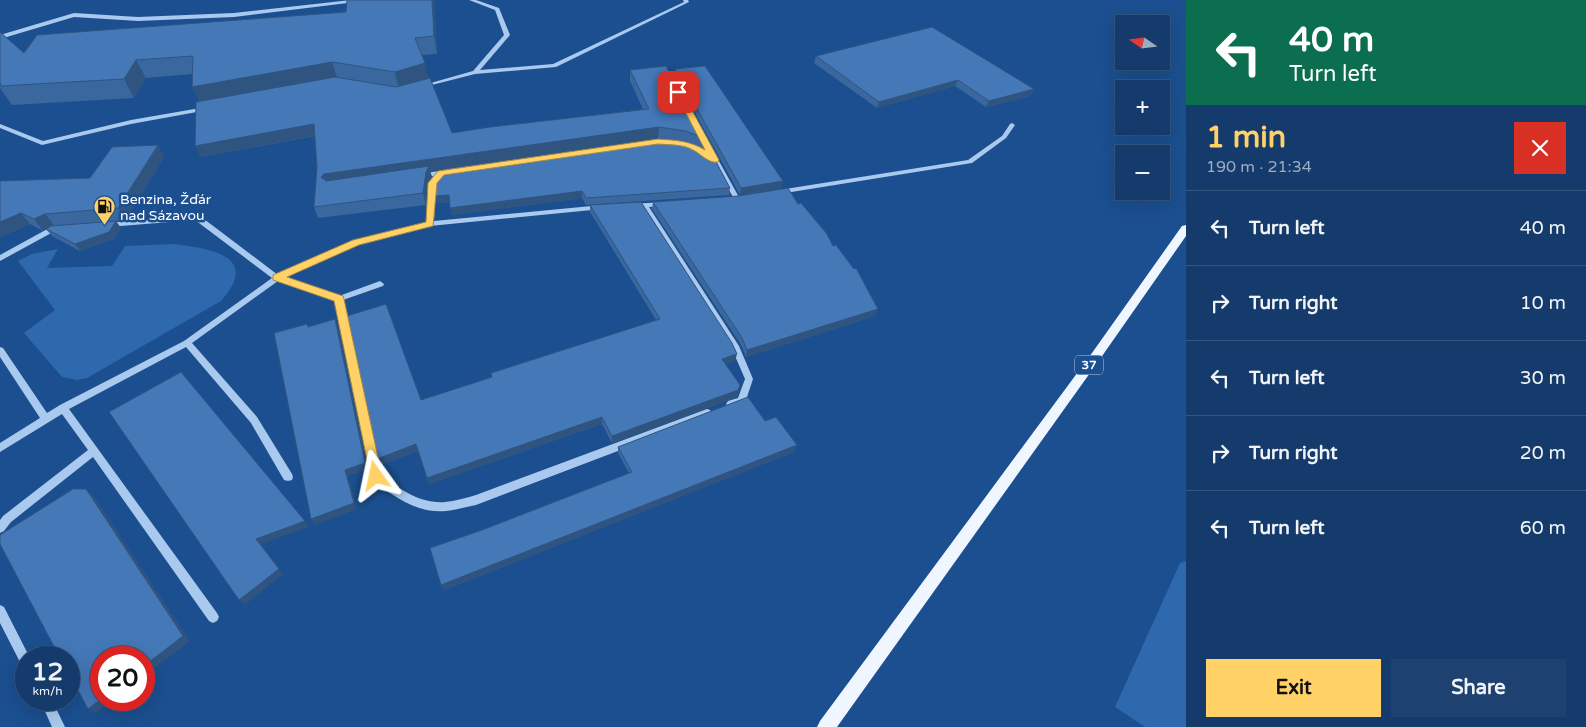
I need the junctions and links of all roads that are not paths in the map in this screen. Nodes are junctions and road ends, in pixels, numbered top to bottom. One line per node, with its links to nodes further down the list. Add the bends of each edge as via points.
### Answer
1 (313, 0): 5 (lane)
2 (364, 0): 5 (lane)
3 (471, 0): 7 (lane, via 497,9 507,35)
4 (684, 0): 7 (lane, via 687,2 554,66)
5 (310, 6): 6 (lane, via 234,15 138,19 74,15)
6 (0, 38)
7 (475, 72): 8 (lane)
8 (418, 88)
9 (216, 107): 11 (lane, via 131,122 42,143)
10 (1012, 125): 18 (lane, via 1004,137 970,162)
11 (0, 126)
12 (697, 126): 14 (lane)
13 (702, 152): 14 (lane)
14 (715, 160): 20 (lane)
15 (461, 170): 16 (lane)
16 (442, 173): 17 (lane); 26 (lane, via 433,183)
17 (414, 176)
18 (776, 193)
19 (746, 198): 20 (lane)
20 (737, 199): 21 (lane)
21 (728, 200)
22 (673, 204): 24 (lane)
23 (628, 206): 24 (lane)
24 (645, 206): 33 (lane, via 736,348 749,379 742,400 476,500 441,507 416,502 394,492 376,476)
25 (610, 207): 26 (lane)
26 (430, 224): 31 (lane, via 356,242)
27 (102, 226): 31 (lane, via 197,218)
28 (73, 228): 30 (lane, via 54,229)
29 (1186, 228): 47 (main road, 37)
30 (0, 258)
31 (277, 278): 33 (lane); 34 (lane)
32 (380, 284): 33 (lane)
33 (339, 299)
34 (187, 343): 36 (lane); 40 (lane, via 254,420)
35 (0, 350): 37 (lane)
36 (63, 408): 37 (lane); 39 (lane)
37 (46, 419): 38 (lane)
38 (0, 448)
39 (94, 451): 41 (lane, via 7,519); 43 (lane)
40 (288, 477)
41 (0, 528)
42 (0, 611): 44 (lane)
43 (213, 618)
44 (18, 646)
45 (51, 711): 46 (lane)
46 (59, 727)
47 (826, 727)

